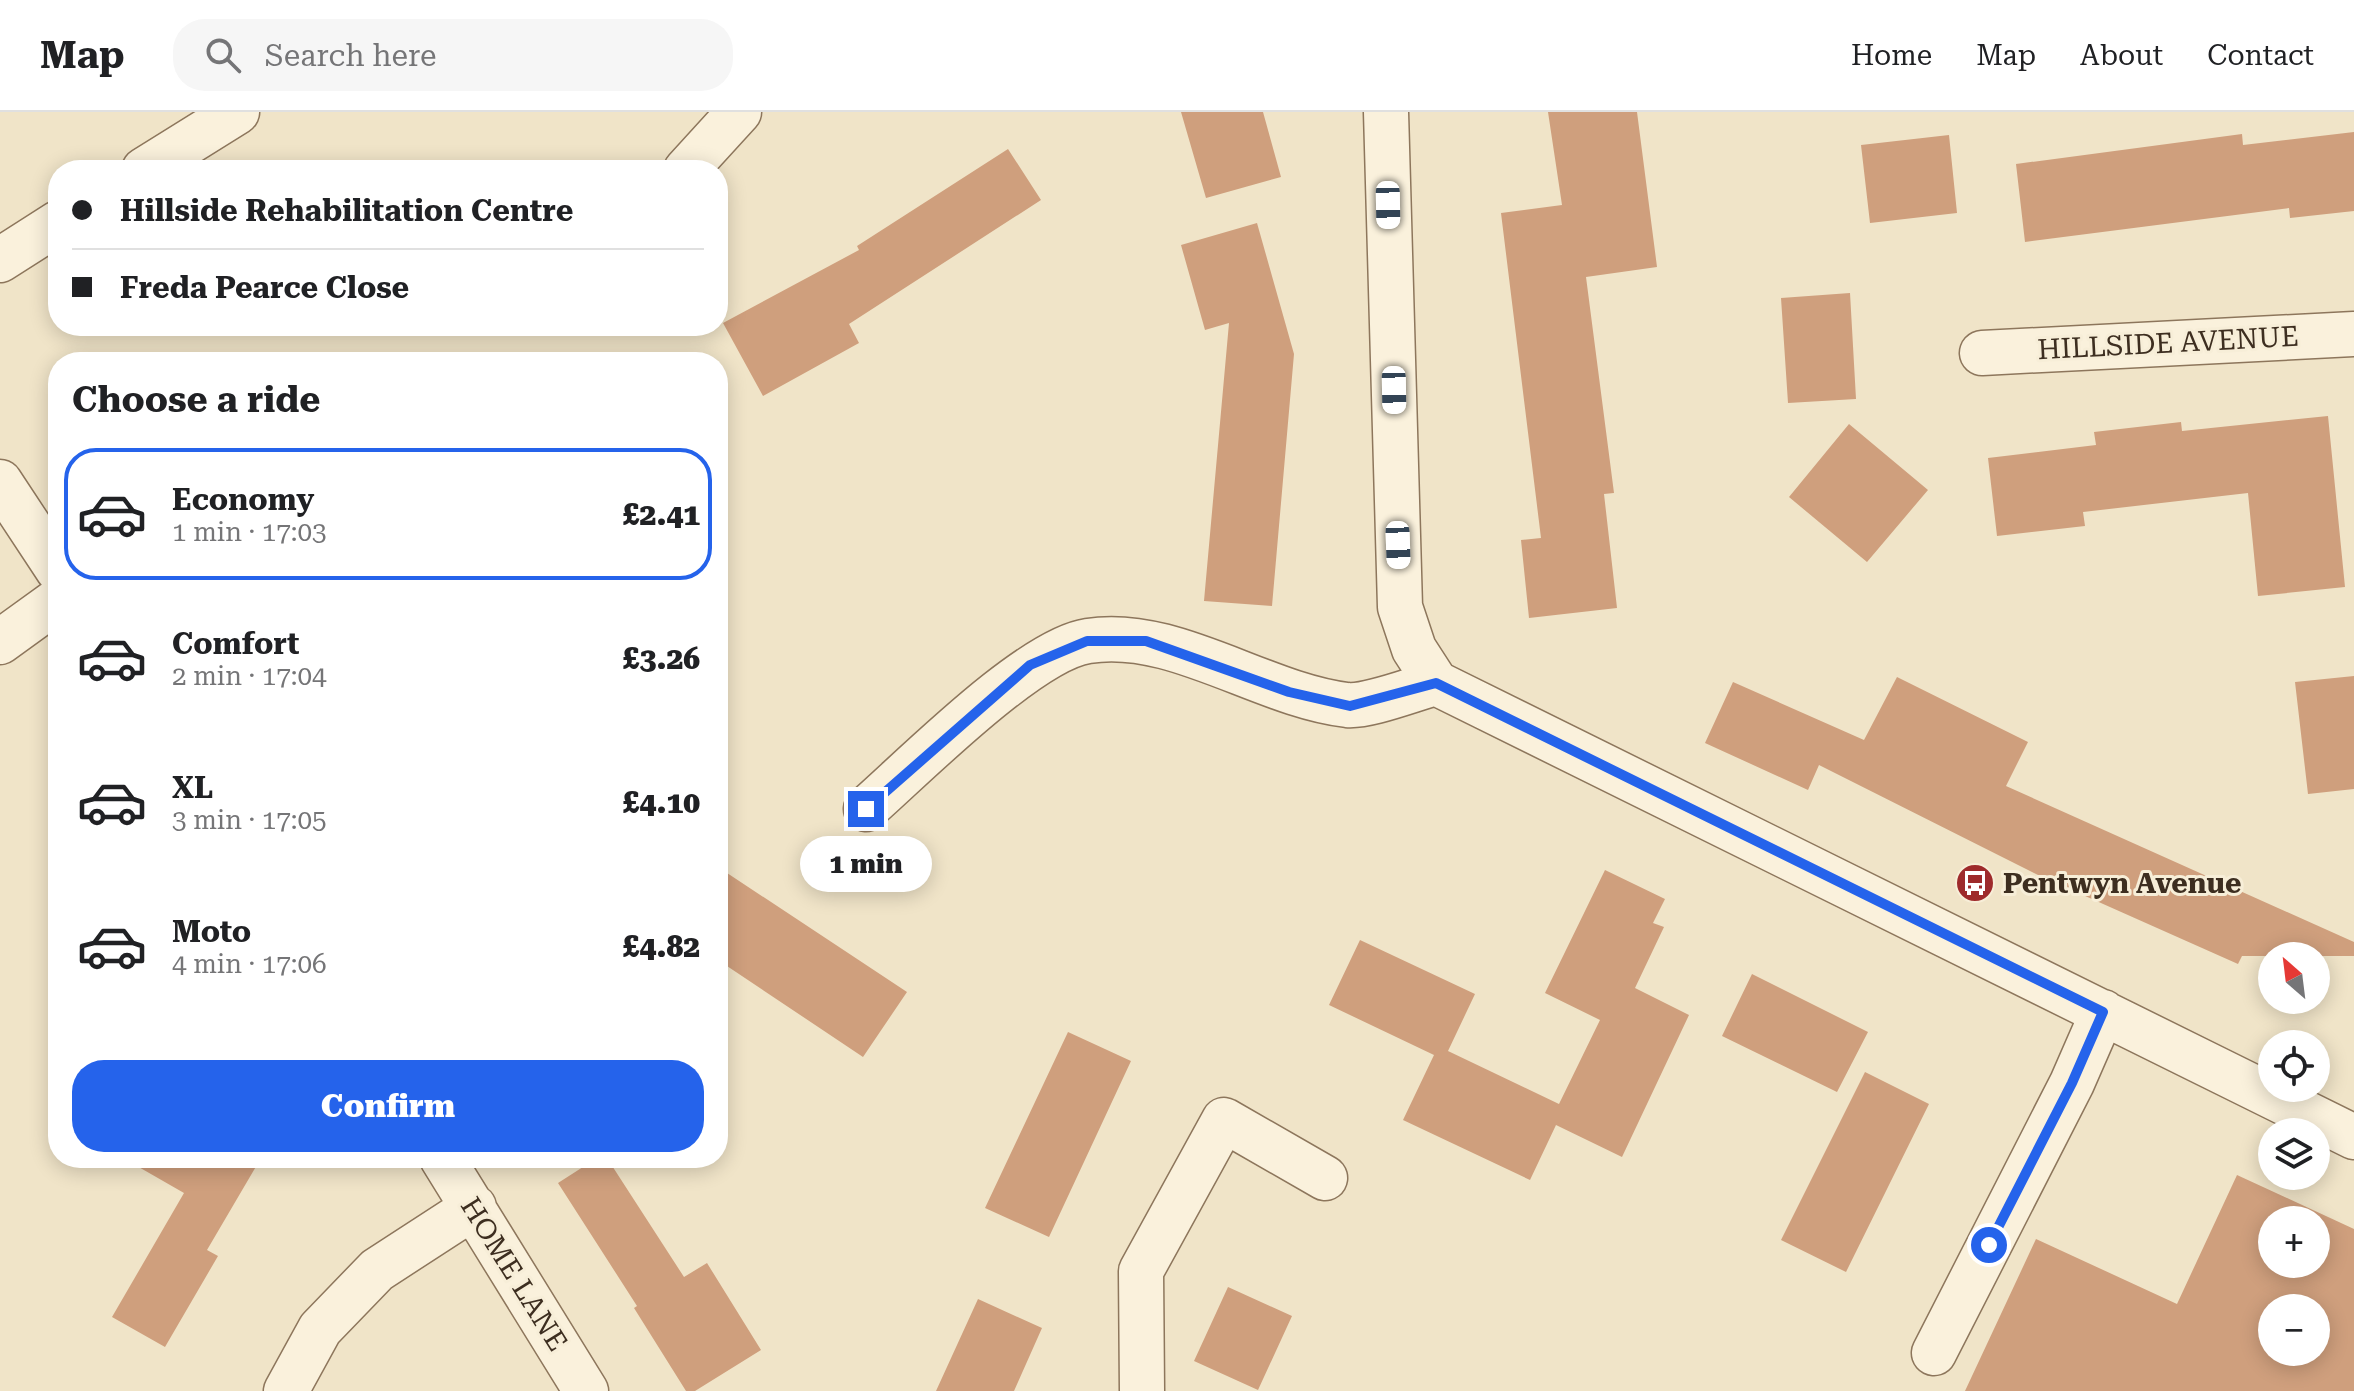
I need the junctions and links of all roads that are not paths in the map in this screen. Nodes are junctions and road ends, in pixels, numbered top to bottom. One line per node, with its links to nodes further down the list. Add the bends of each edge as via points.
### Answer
1 (237, 112): 4 (street)
2 (739, 112): 5 (street)
3 (1386, 112): 14 (street, via 1400,607 1414,649)
4 (160, 160)
5 (695, 160)
6 (48, 229): 7 (street)
7 (0, 260)
8 (2354, 334): 9 (street, HILLSIDE AVENUE)
9 (1982, 353)
10 (0, 482): 11 (street)
11 (48, 555)
12 (48, 607): 13 (street)
13 (0, 642)
14 (1436, 683): 15 (street, via 1350,706 1289,692 1146,641 1087,641 1030,665); 16 (street)
15 (866, 809)
16 (2103, 1012): 17 (street); 21 (street)
17 (2354, 1137)
18 (449, 1168): 20 (street, HOME LANE)
19 (1325, 1178): 24 (street, via 1224,1120 1141,1271)
20 (474, 1207): 22 (street, via 377,1270 320,1329); 23 (street, HOME LANE)
21 (1934, 1353)
22 (286, 1391)
23 (586, 1391)
24 (1142, 1391)

